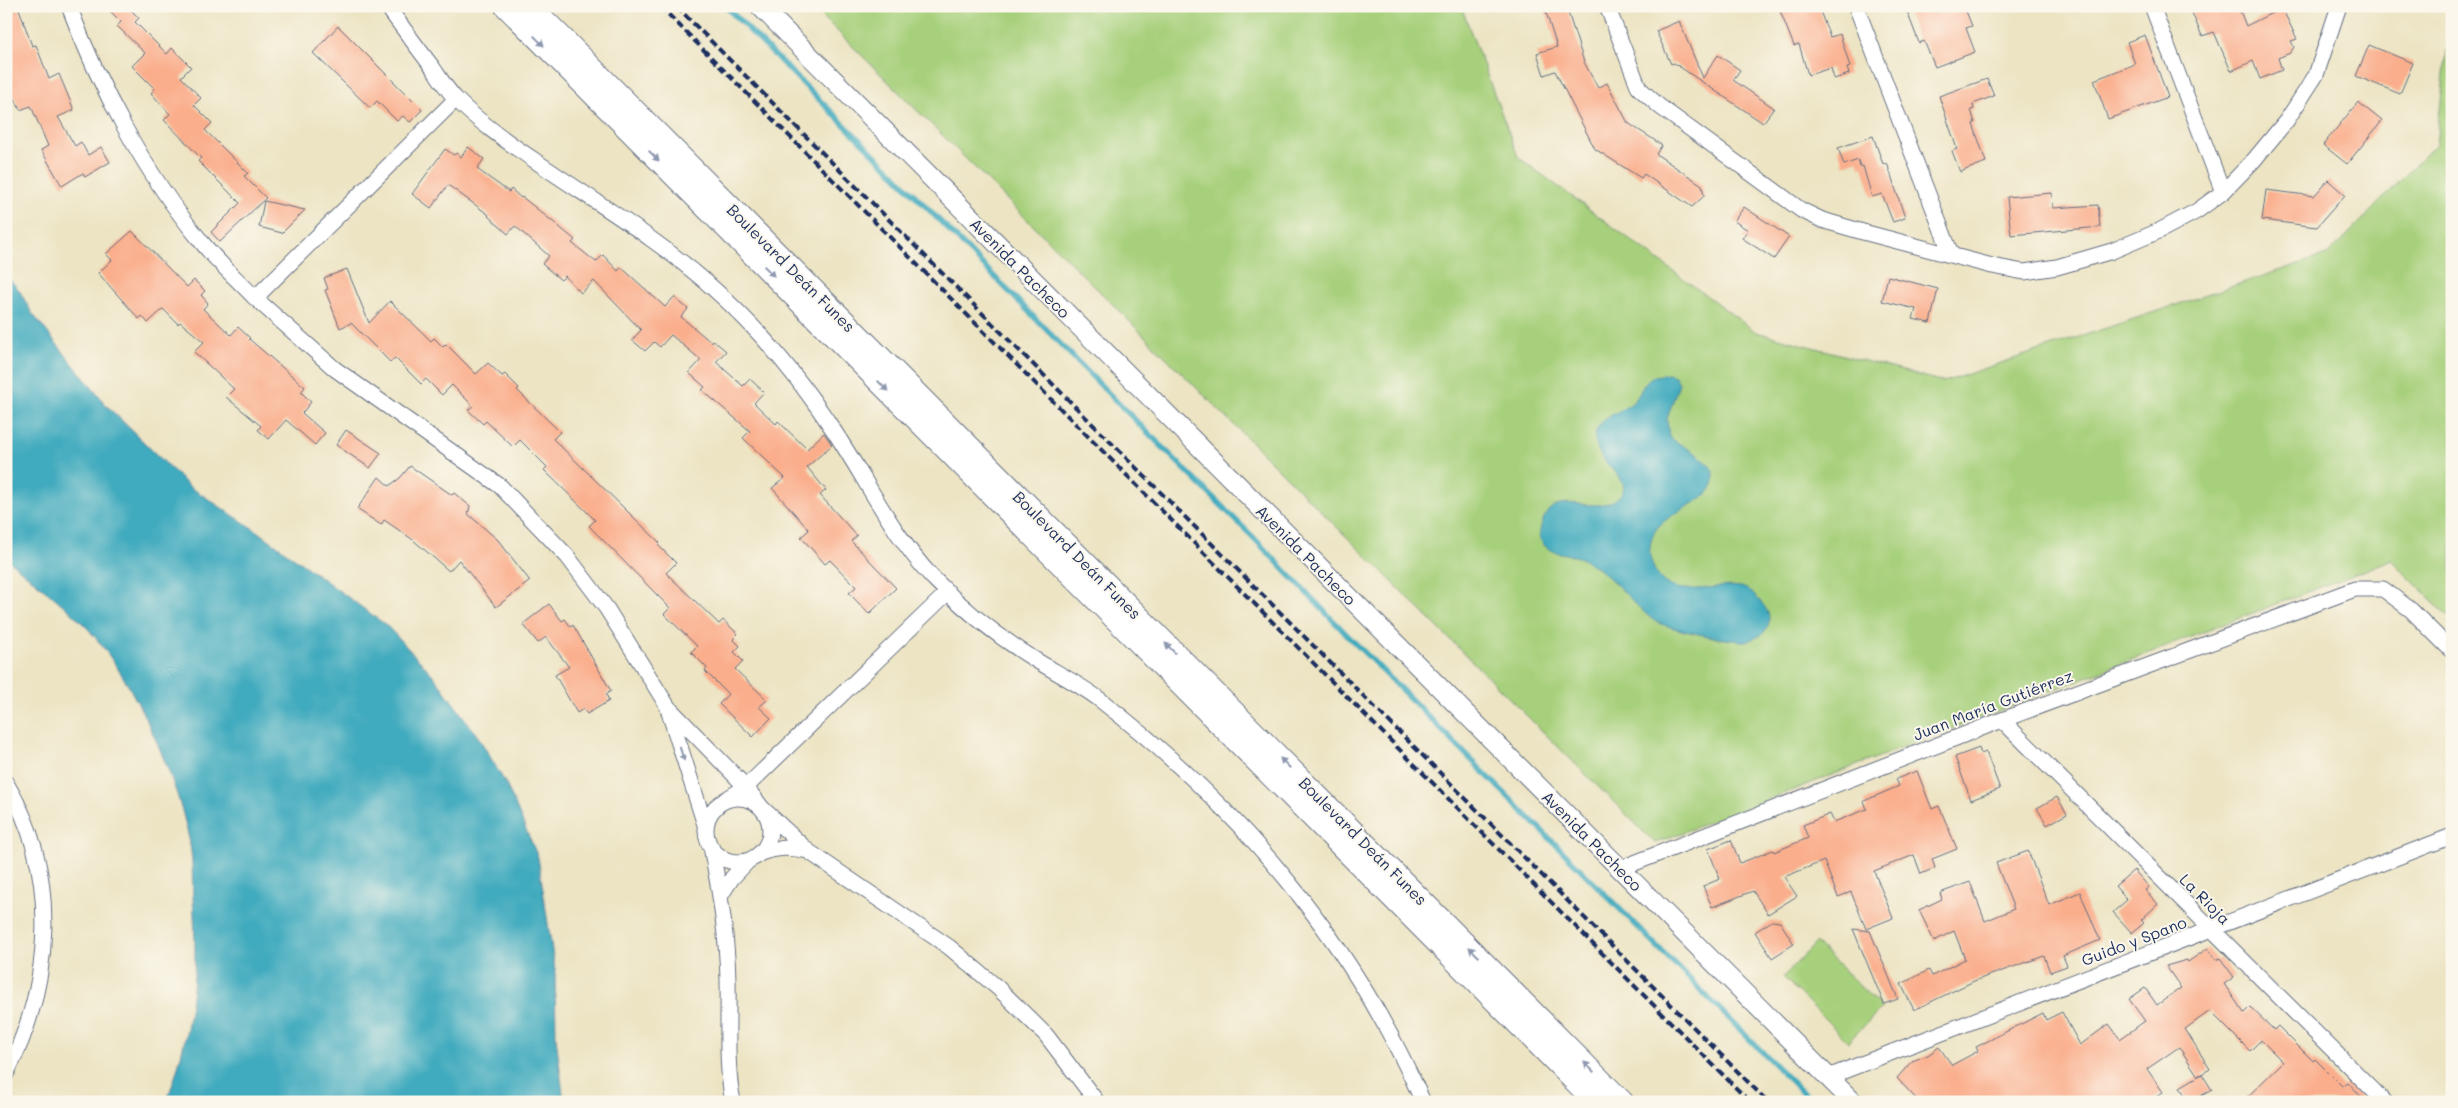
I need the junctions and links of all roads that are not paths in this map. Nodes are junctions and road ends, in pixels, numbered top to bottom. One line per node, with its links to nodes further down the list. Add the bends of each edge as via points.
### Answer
1 (69, 6): 13 (street, via 85,50 109,98 168,197 200,241)
2 (387, 6): 10 (street)
3 (505, 6): 35 (main road, Boulevard Deán Funes, one-way to 35)
4 (531, 6): 36 (main road, Boulevard Deán Funes, one-way to 4)
5 (760, 6): 27 (street, Avenida Pacheco)
6 (1606, 6): 12 (street, via 1639,88 1658,106 1779,196 1822,220)
7 (1856, 6): 12 (street)
8 (2152, 6): 11 (street)
9 (2340, 6): 11 (street, via 2316,75 2288,120)
10 (456, 99): 13 (street); 14 (street, via 510,144 660,245 716,291 754,329 790,369 834,431 916,558)
11 (2223, 192): 12 (street, via 2160,231 2112,252 2057,267 2024,272)
12 (1951, 254)
13 (255, 298): 16 (street, via 334,369 500,486 538,522 606,609)
14 (948, 592): 19 (street); 34 (street, via 1002,637 1093,694 1144,734 1246,831 1331,937 1373,1003)
15 (2452, 651): 17 (street, Juan María Gutiérrez, via 2411,610 2382,588 2355,589)
16 (668, 707): 19 (street); 22 (street, one-way to 22)
17 (2002, 720): 27 (street, Juan María Gutiérrez); 29 (street, La Rioja)
18 (6, 783): 30 (street, via 19,807 35,856 44,910 41,971 35,1000 22,1041)
19 (746, 787): 20 (street); 21 (street)
20 (725, 800): 21 (street, via 745,798); 22 (street, via 712,811)
21 (762, 808): 25 (street); 26 (street, via 768,816 770,836)
22 (706, 828): 24 (street)
23 (2452, 836): 29 (street, Guido y Spano)
24 (711, 847): 26 (street, via 728,860 738,862); 28 (street)
25 (808, 851): 26 (street, via 775,848); 33 (street, via 949,947 998,988 1046,1035)
26 (755, 857): 28 (street, via 732,878)
27 (1619, 869): 31 (street, Avenida Pacheco)
28 (721, 895): 32 (street, via 728,980 726,1047)
29 (2212, 930): 31 (street, Guido y Spano); 38 (street, La Rioja)
30 (6, 1074)
31 (1828, 1077): 37 (street, Avenida Pacheco)
32 (733, 1102)
33 (1097, 1102)
34 (1423, 1102)
35 (1595, 1102)
36 (1624, 1102)
37 (1853, 1102)
38 (2384, 1102)

